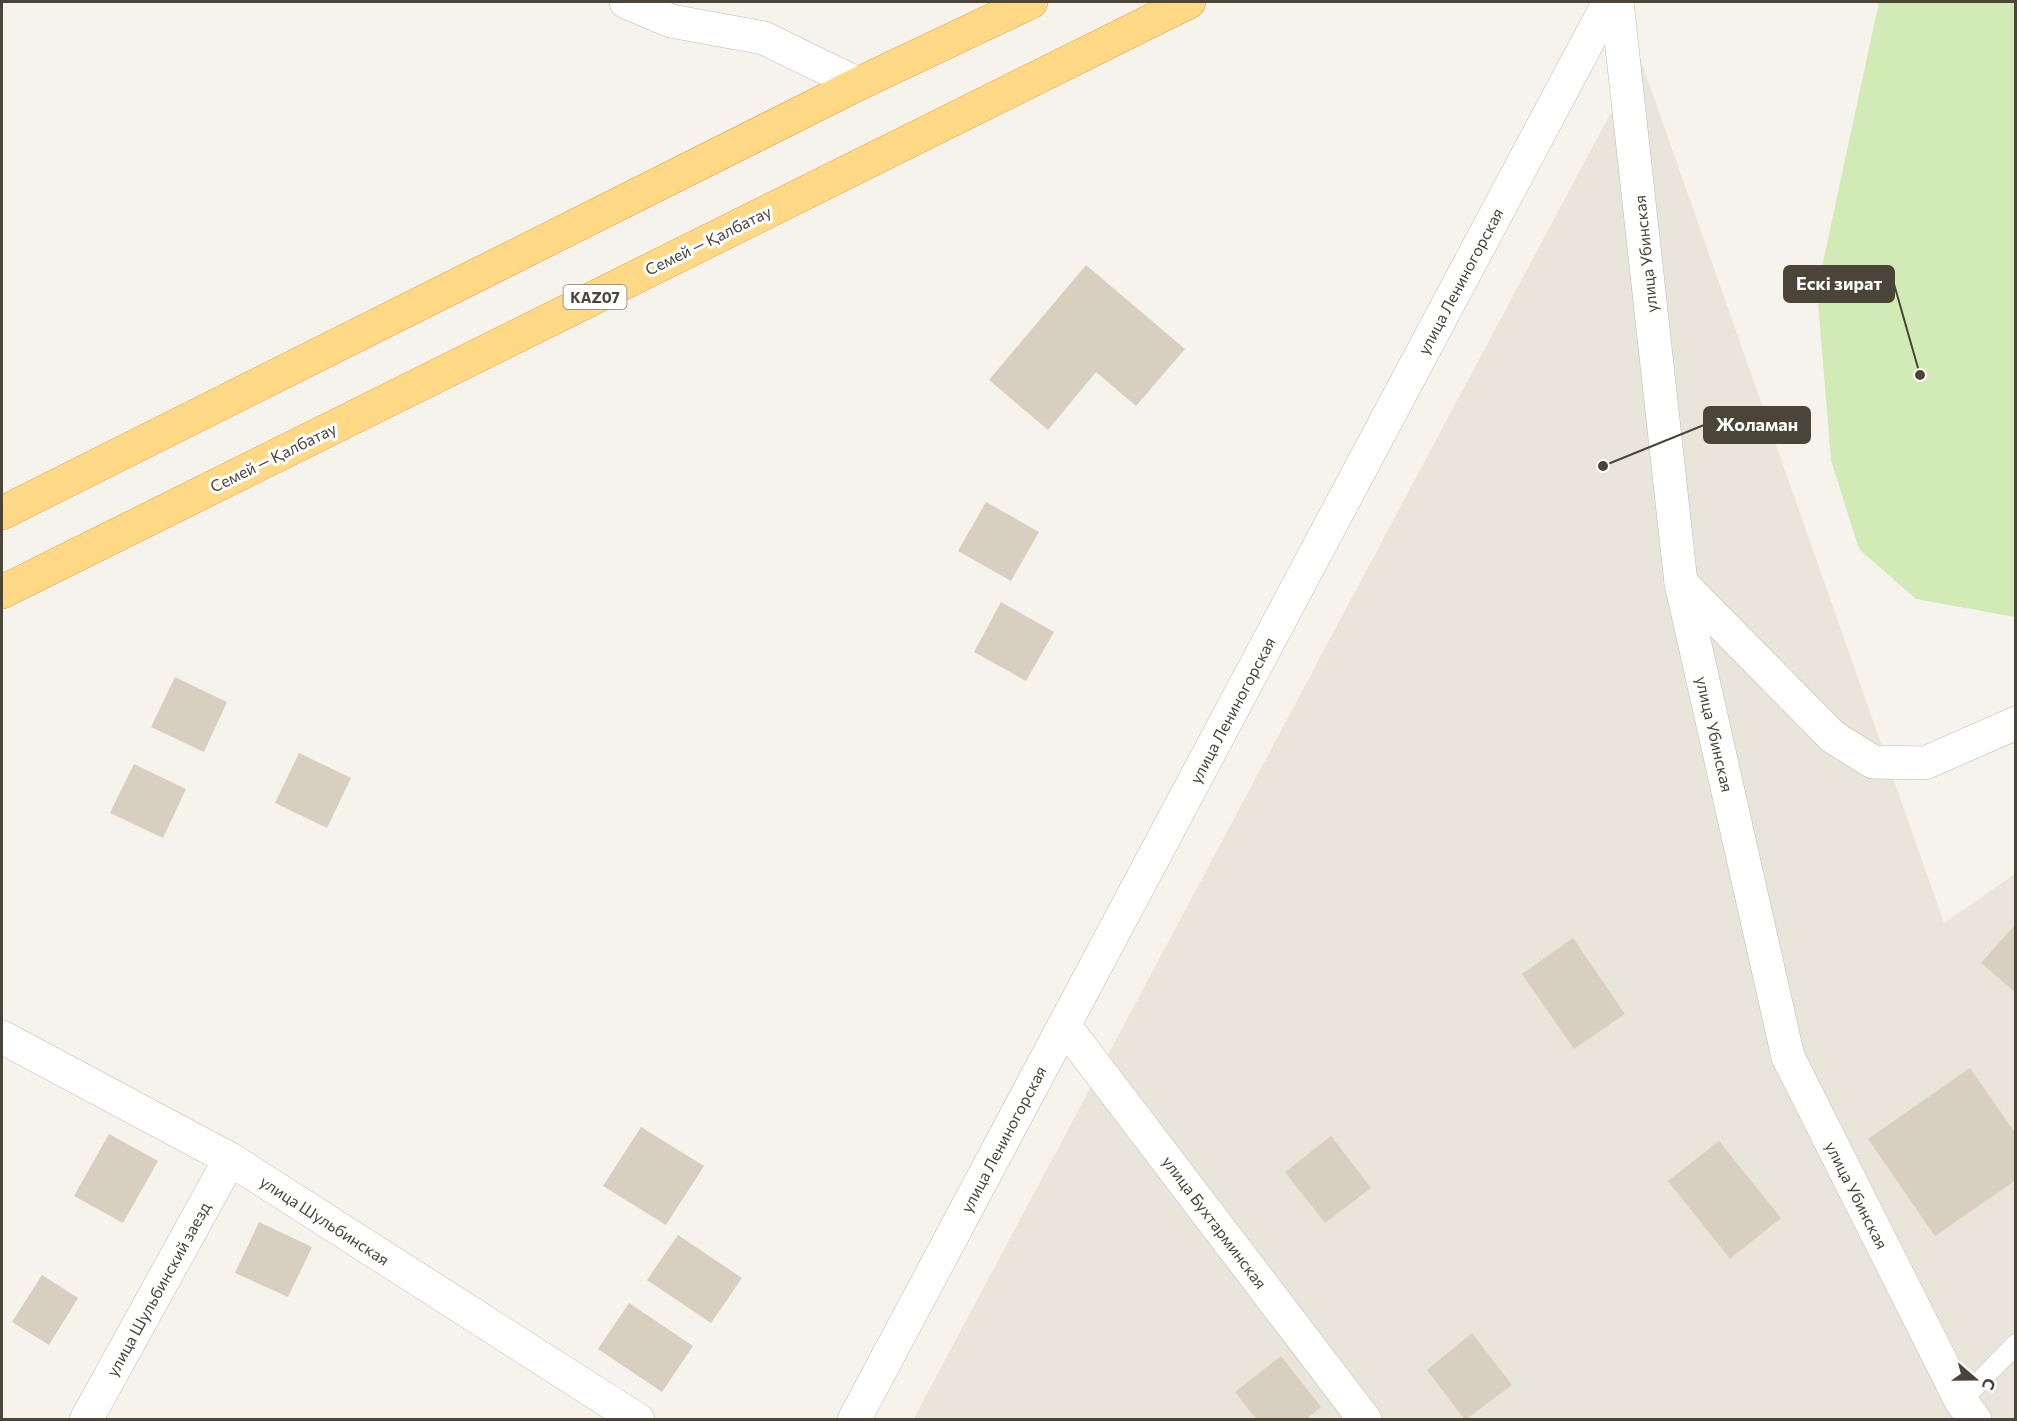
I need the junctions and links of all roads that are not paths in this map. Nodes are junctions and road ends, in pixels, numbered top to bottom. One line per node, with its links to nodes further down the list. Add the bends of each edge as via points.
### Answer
1 (626, 2): 6 (street, via 671,21 764,38)
2 (1031, 2): 6 (highway)
3 (1189, 2): 9 (highway, Семей — Қалбатау / KAZ07)
4 (1609, 2): 11 (street, улица Лениногорская)
5 (1617, 2): 8 (street, улица Убинская)
6 (858, 84): 7 (highway)
7 (2, 513)
8 (1681, 583): 10 (street, via 1833,737 1873,762 1925,764); 15 (street, улица Убинская, via 1788,1057)
9 (2, 591)
10 (2016, 723)
11 (1064, 1025): 18 (street, улица Лениногорская); 19 (street, улица Бухтарминская)
12 (2, 1037): 13 (street, улица Шульбинская)
13 (230, 1159): 16 (street, улица Шульбинский заезд); 17 (street, улица Шульбинская)
14 (2016, 1344): 15 (lane)
15 (1961, 1413)
16 (86, 1419)
17 (638, 1419)
18 (854, 1419)
19 (1365, 1419)

